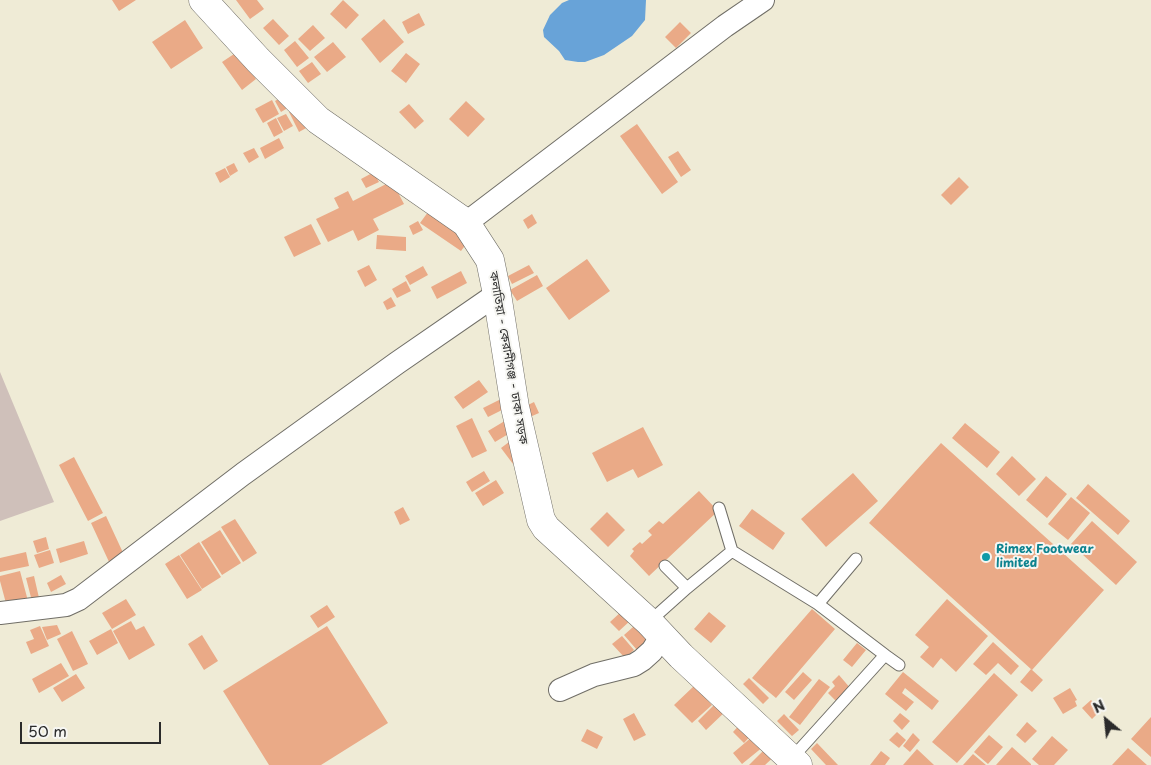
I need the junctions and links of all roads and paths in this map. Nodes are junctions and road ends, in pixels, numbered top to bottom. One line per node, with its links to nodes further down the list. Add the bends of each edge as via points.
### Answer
1 (203, 0): 3 (main road, কলাতিয়া - কেরানীগঞ্জ - ঢাকা সড়ক, via 318,120)
2 (763, 0): 3 (street)
3 (466, 223): 4 (main road, কলাতিয়া - কেরানীগঞ্জ - ঢাকা সড়ক, via 490,260)
4 (498, 294): 11 (street, via 243,474 79,599 66,605); 12 (main road, কলাতিয়া - কেরানীগঞ্জ - ঢাকা সড়ক, via 515,407 541,520)
5 (719, 508): 6 (lane)
6 (732, 551): 9 (lane); 10 (lane)
7 (856, 559): 10 (lane)
8 (665, 566): 9 (lane)
9 (687, 588): 12 (lane)
10 (818, 604): 13 (lane)
11 (0, 612)
12 (656, 629): 15 (street, via 652,651 642,660); 16 (main road, কলাতিয়া - কেরানীগঞ্জ - ঢাকা সড়ক)
13 (885, 654): 14 (lane); 16 (lane)
14 (899, 665)
15 (560, 690)
16 (795, 762)

